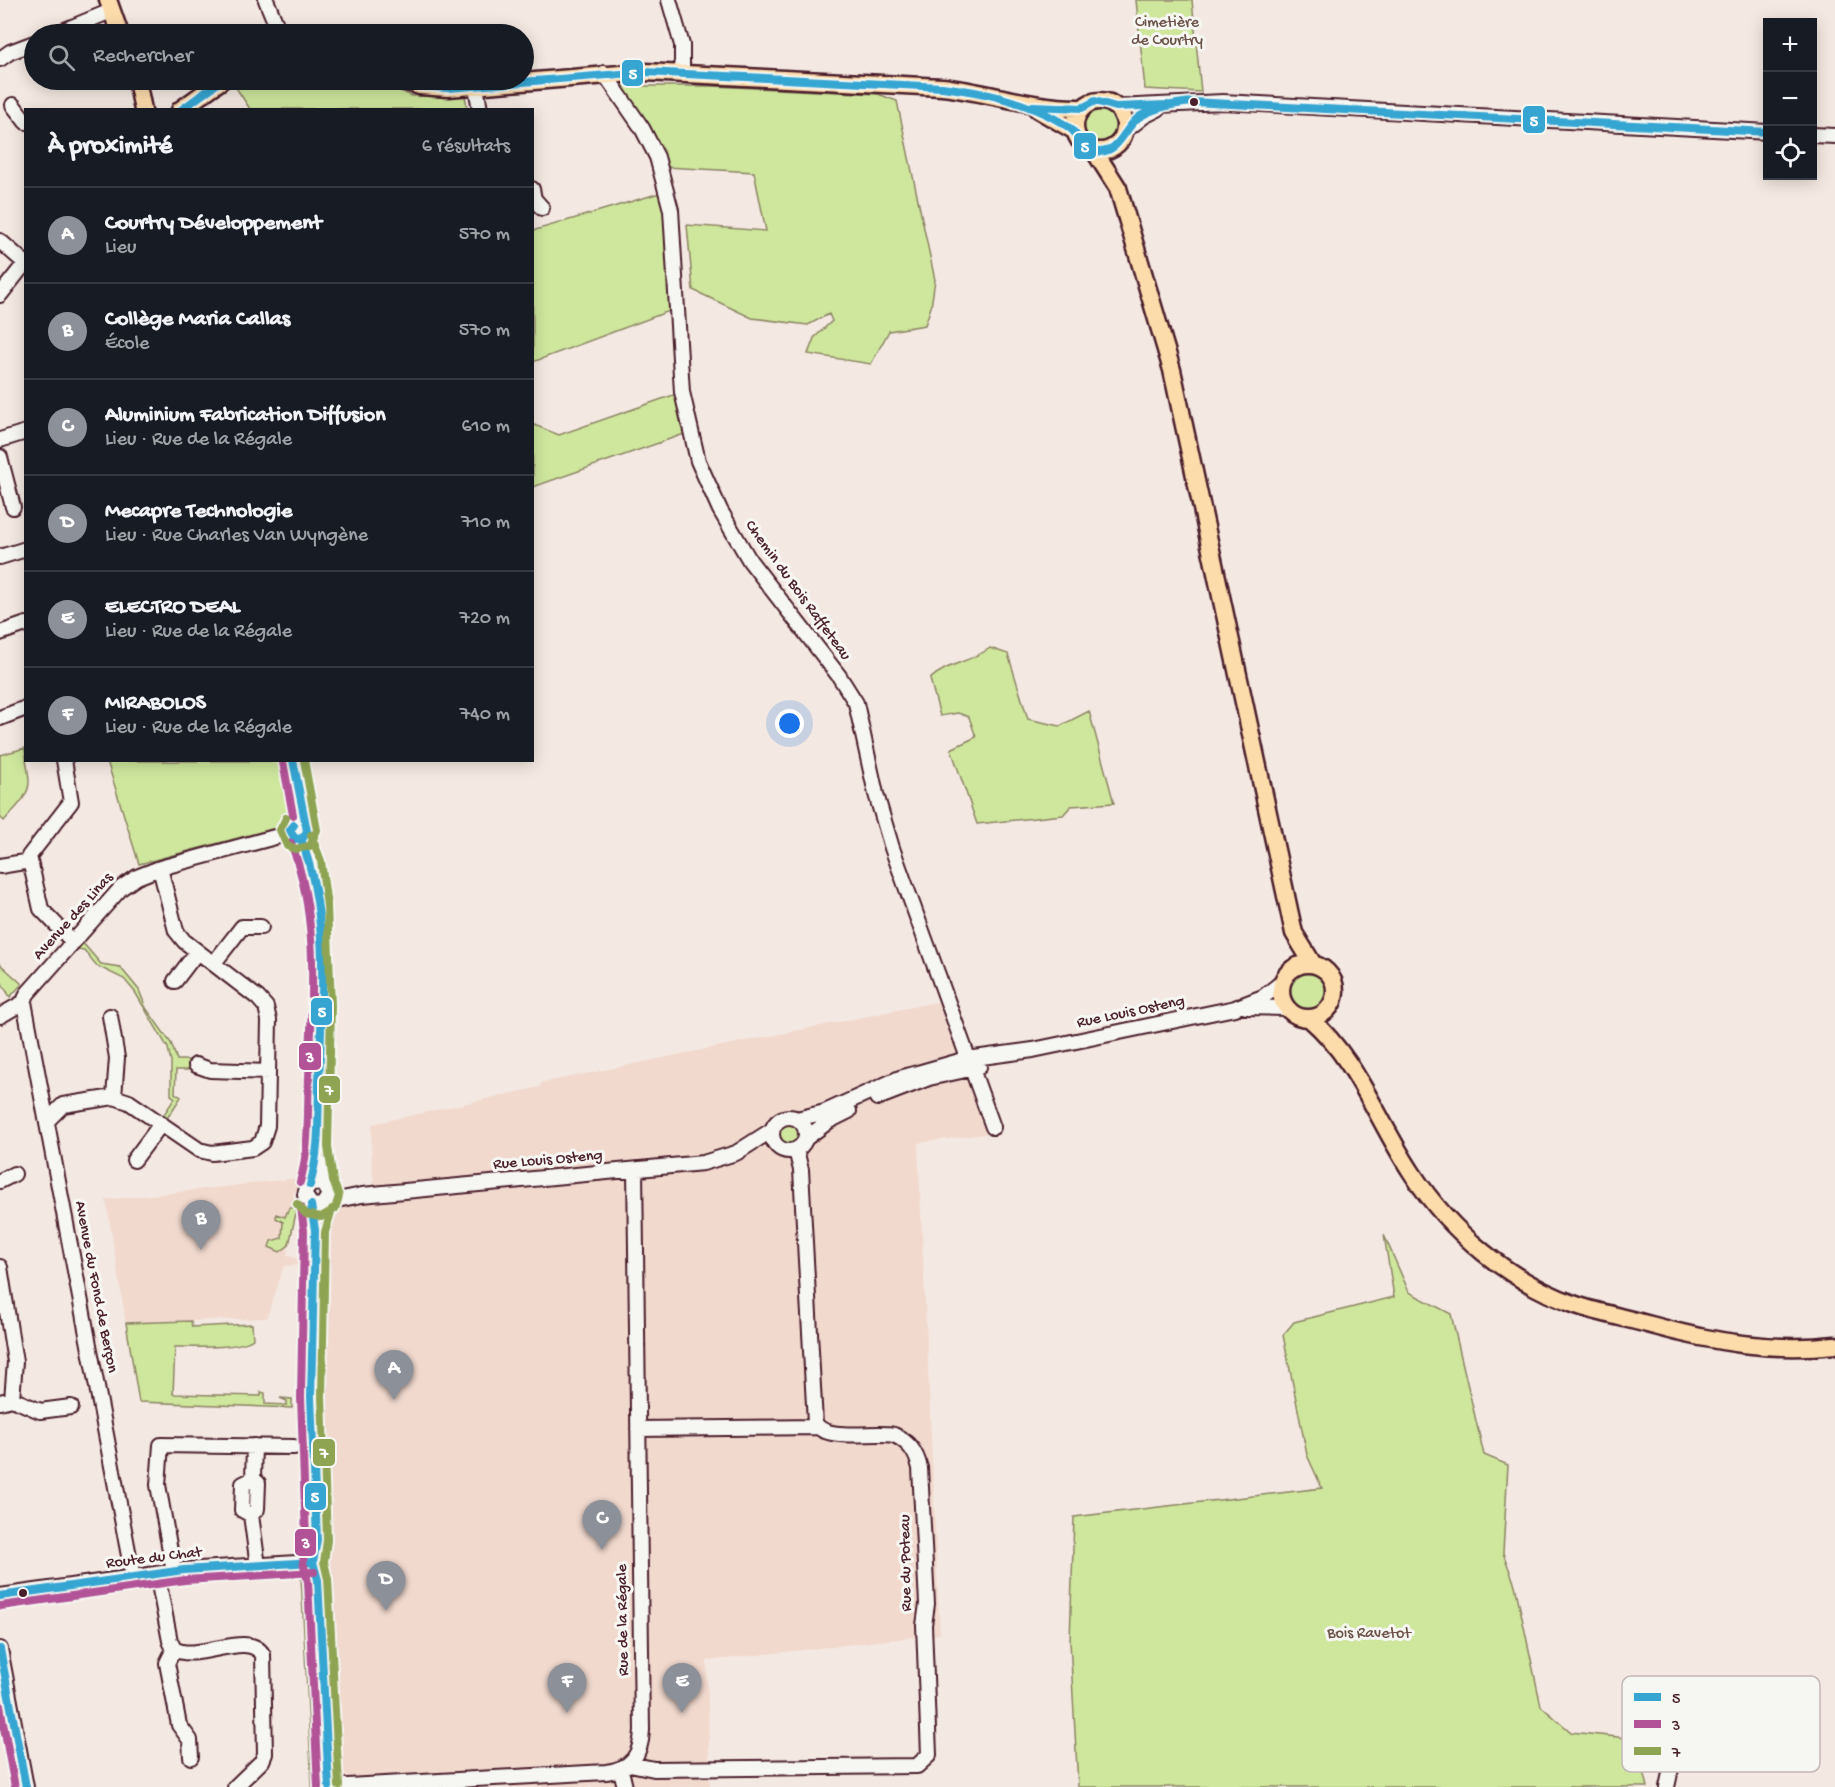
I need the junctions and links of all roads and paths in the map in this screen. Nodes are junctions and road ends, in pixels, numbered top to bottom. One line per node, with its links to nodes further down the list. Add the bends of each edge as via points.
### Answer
1 (266, 0): 6 (street)
2 (669, 0): 10 (street, via 681,45)
3 (110, 5): 4 (street); 5 (main road)
4 (75, 24)
5 (117, 24)
6 (276, 24)
7 (24, 46): 8 (street)
8 (0, 59)
9 (604, 73): 10 (main road); 11 (main road); 71 (street, Chemin du Bois Raffeteau, via 642,128 657,158 671,210 682,392 698,461 720,510 750,561 856,703 886,829)
10 (682, 73): 18 (main road, via 942,87)
11 (534, 80)
12 (139, 90): 20 (main road)
13 (143, 90): 21 (main road)
14 (208, 90): 22 (main road)
15 (477, 90): 23 (street)
16 (13, 105): 25 (street)
17 (1166, 105): 19 (street); 27 (street, via 1217,102); 30 (street, via 1144,116)
18 (1032, 106): 24 (main road); 26 (main road)
19 (1116, 107): 24 (main road, via 1102,101); 30 (main road, via 1122,114)
20 (143, 108)
21 (155, 108)
22 (183, 108)
23 (480, 108)
24 (1082, 108): 26 (main road)
25 (24, 119)
26 (1075, 131): 31 (main road, via 1082,145)
27 (1763, 132)
28 (1817, 135): 29 (street)
29 (1835, 136)
30 (1121, 138): 31 (main road, via 1103,152); 32 (main road)
31 (1095, 152): 32 (main road)
32 (1118, 188): 56 (main road, via 1172,370)
33 (534, 199): 34 (street)
34 (542, 208)
35 (0, 241): 36 (street)
36 (24, 262)
37 (24, 264): 38 (street)
38 (0, 295)
39 (24, 433): 40 (street)
40 (0, 440)
41 (0, 457): 42 (street)
42 (13, 507)
43 (24, 550): 44 (street)
44 (0, 557)
45 (24, 625): 46 (street)
46 (0, 632)
47 (24, 709): 48 (street)
48 (0, 717)
49 (64, 762): 52 (street, via 71,802 32,849)
50 (293, 762): 51 (street, via 300,802)
51 (297, 832): 54 (street, Avenue des Linas); 90 (street, via 308,852 313,874 320,954)
52 (30, 861): 53 (street); 57 (street, via 42,912)
53 (0, 866)
54 (160, 868): 57 (street, Avenue des Linas, via 125,884); 58 (street, via 176,931)
55 (261, 927): 59 (street, via 242,927)
56 (1294, 933): 60 (main road); 61 (main road)
57 (73, 942): 63 (street, Avenue des Linas)
58 (197, 952): 59 (street); 62 (street)
59 (214, 963): 73 (street, via 266,1007)
60 (1313, 964): 61 (main road, via 1301,965); 64 (main road, via 1328,972 1334,982)
61 (1286, 977): 65 (street, Rue Louis Osteng, via 1263,997); 66 (main road, via 1281,996)
62 (175, 981)
63 (24, 1002): 67 (street, Avenue des Linas); 74 (street, Avenue du Fond de Berçon)
64 (1330, 1007): 69 (main road); 70 (main road)
65 (1235, 1008): 66 (street, Rue Louis Osteng); 71 (street, Rue Louis Osteng)
66 (1286, 1008): 69 (main road, via 1296,1016)
67 (0, 1016)
68 (110, 1016): 75 (street, via 117,1058)
69 (1310, 1018): 70 (main road)
70 (1339, 1048): 93 (main road, via 1428,1196 1465,1236 1514,1274 1576,1305 1671,1331 1770,1348)
71 (970, 1064): 77 (street, Rue Louis Osteng, via 900,1078 825,1112); 80 (street, Chemin du Bois Raffeteau); 82 (street, Rue Louis Osteng, via 882,1095 829,1121)
72 (196, 1065): 73 (street, via 210,1070)
73 (268, 1072): 79 (street, via 266,1132 262,1142 253,1148 206,1152)
74 (42, 1097): 76 (street); 78 (street, Avenue du Fond de Berçon)
75 (114, 1097): 76 (street); 79 (street, via 129,1102)
76 (63, 1105): 78 (street)
77 (797, 1119): 81 (street, via 782,1119); 82 (street, via 804,1127)
78 (47, 1121): 104 (street, Avenue du Fond de Berçon)
79 (161, 1124): 86 (street)
80 (993, 1127)
81 (772, 1130): 83 (street, via 772,1140); 85 (street, Rue Louis Osteng)
82 (805, 1139): 84 (street)
83 (779, 1149): 84 (street); 85 (street, Rue Louis Osteng)
84 (796, 1150): 96 (street, via 801,1170 813,1415)
85 (736, 1153): 87 (street, Rue Louis Osteng, via 703,1163)
86 (134, 1160)
87 (635, 1170): 90 (street, Rue Louis Osteng, via 362,1195); 97 (street, Rue de la Régale)
88 (14, 1174): 89 (street)
89 (0, 1181)
90 (320, 1195): 100 (street, via 315,1230 311,1360 316,1540)
91 (0, 1267): 92 (street)
92 (2, 1283): 94 (street, via 15,1362)
93 (1835, 1345)
94 (6, 1401): 95 (street, via 40,1411)
95 (71, 1407)
96 (817, 1427): 97 (street); 109 (street, Rue du Poteau, via 832,1434 894,1435 908,1444 918,1458 930,1755 917,1766)
97 (638, 1428): 109 (street, Rue de la Régale, via 641,1744 638,1754)
98 (254, 1446): 99 (street); 101 (street, via 257,1509 251,1515); 102 (street, via 164,1443 160,1447 158,1485)
99 (294, 1447)
100 (313, 1562): 101 (street, Route du Chat); 113 (street, via 318,1580)
101 (258, 1566): 102 (street, Route du Chat)
102 (174, 1572): 103 (street, Route du Chat)
103 (157, 1574): 104 (street, Route du Chat); 107 (street)
104 (133, 1577): 105 (street, Route du Chat)
105 (0, 1596)
106 (0, 1649): 111 (street)
107 (174, 1649): 108 (street, via 167,1663 179,1725 190,1740); 112 (street, via 188,1653 247,1644 263,1655 265,1754)
108 (191, 1757)
109 (625, 1767): 113 (street); 114 (street)
110 (1670, 1772): 115 (street)
111 (26, 1787)
112 (235, 1787)
113 (329, 1787)
114 (625, 1787)
115 (1667, 1787)

